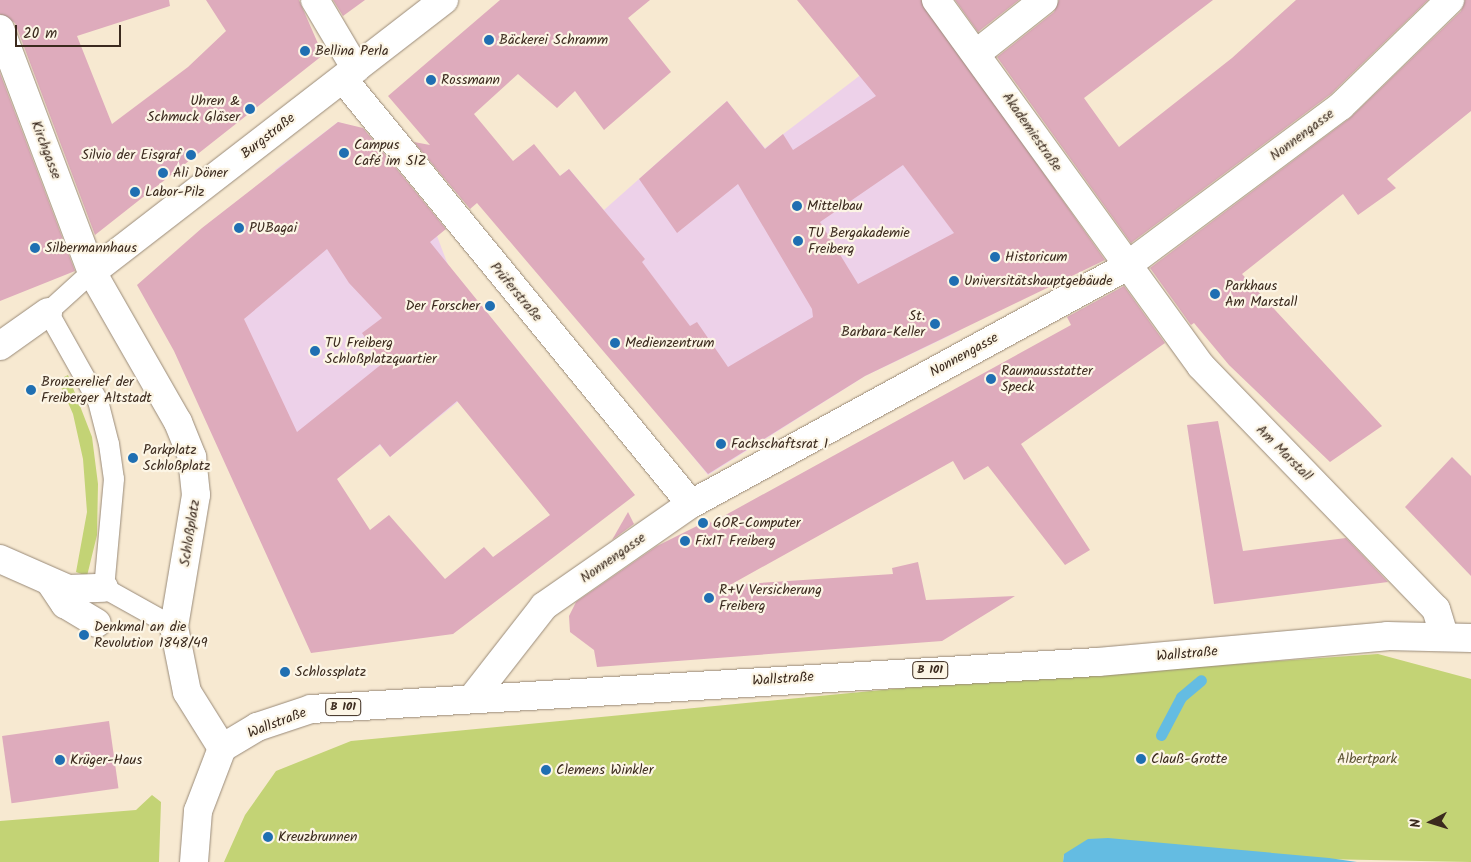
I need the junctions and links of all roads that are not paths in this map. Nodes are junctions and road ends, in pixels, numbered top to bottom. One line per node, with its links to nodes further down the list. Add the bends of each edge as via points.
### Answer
1 (315, 0): 8 (street, Prüferstraße)
2 (444, 0): 8 (street, Burgstraße)
3 (936, 0): 7 (street, Akademiestraße)
4 (1044, 0): 7 (street)
5 (1450, 0): 9 (street, Nonnengasse, via 1341,106)
6 (0, 29): 10 (street, Kirchgasse)
7 (977, 53): 9 (street, Akademiestraße)
8 (349, 74): 10 (street, Burgstraße); 13 (street, Prüferstraße)
9 (1125, 267): 13 (street, Nonnengasse); 19 (street, Am Marstall, via 1237,407 1436,609)
10 (92, 272): 11 (lane); 18 (street, Schloßplatz, via 178,422 192,457 196,496)
11 (40, 317): 12 (street); 16 (lane, via 98,401 109,444 114,479)
12 (0, 346)
13 (691, 504): 21 (street, Nonnengasse, via 544,606)
14 (0, 559): 15 (street)
15 (50, 581): 16 (street, via 83,591); 17 (street, via 65,604)
16 (104, 588): 18 (lane)
17 (97, 623)
18 (174, 627): 22 (street, Schloßplatz, via 187,692)
19 (1444, 636): 20 (street, Wallstraße / B 101); 21 (street, Wallstraße / B 101, via 1387,636 1098,662)
20 (1471, 638)
21 (473, 697): 22 (street, Wallstraße / B 101, via 311,709 257,728)
22 (222, 748): 23 (street, via 198,811)
23 (194, 862)

